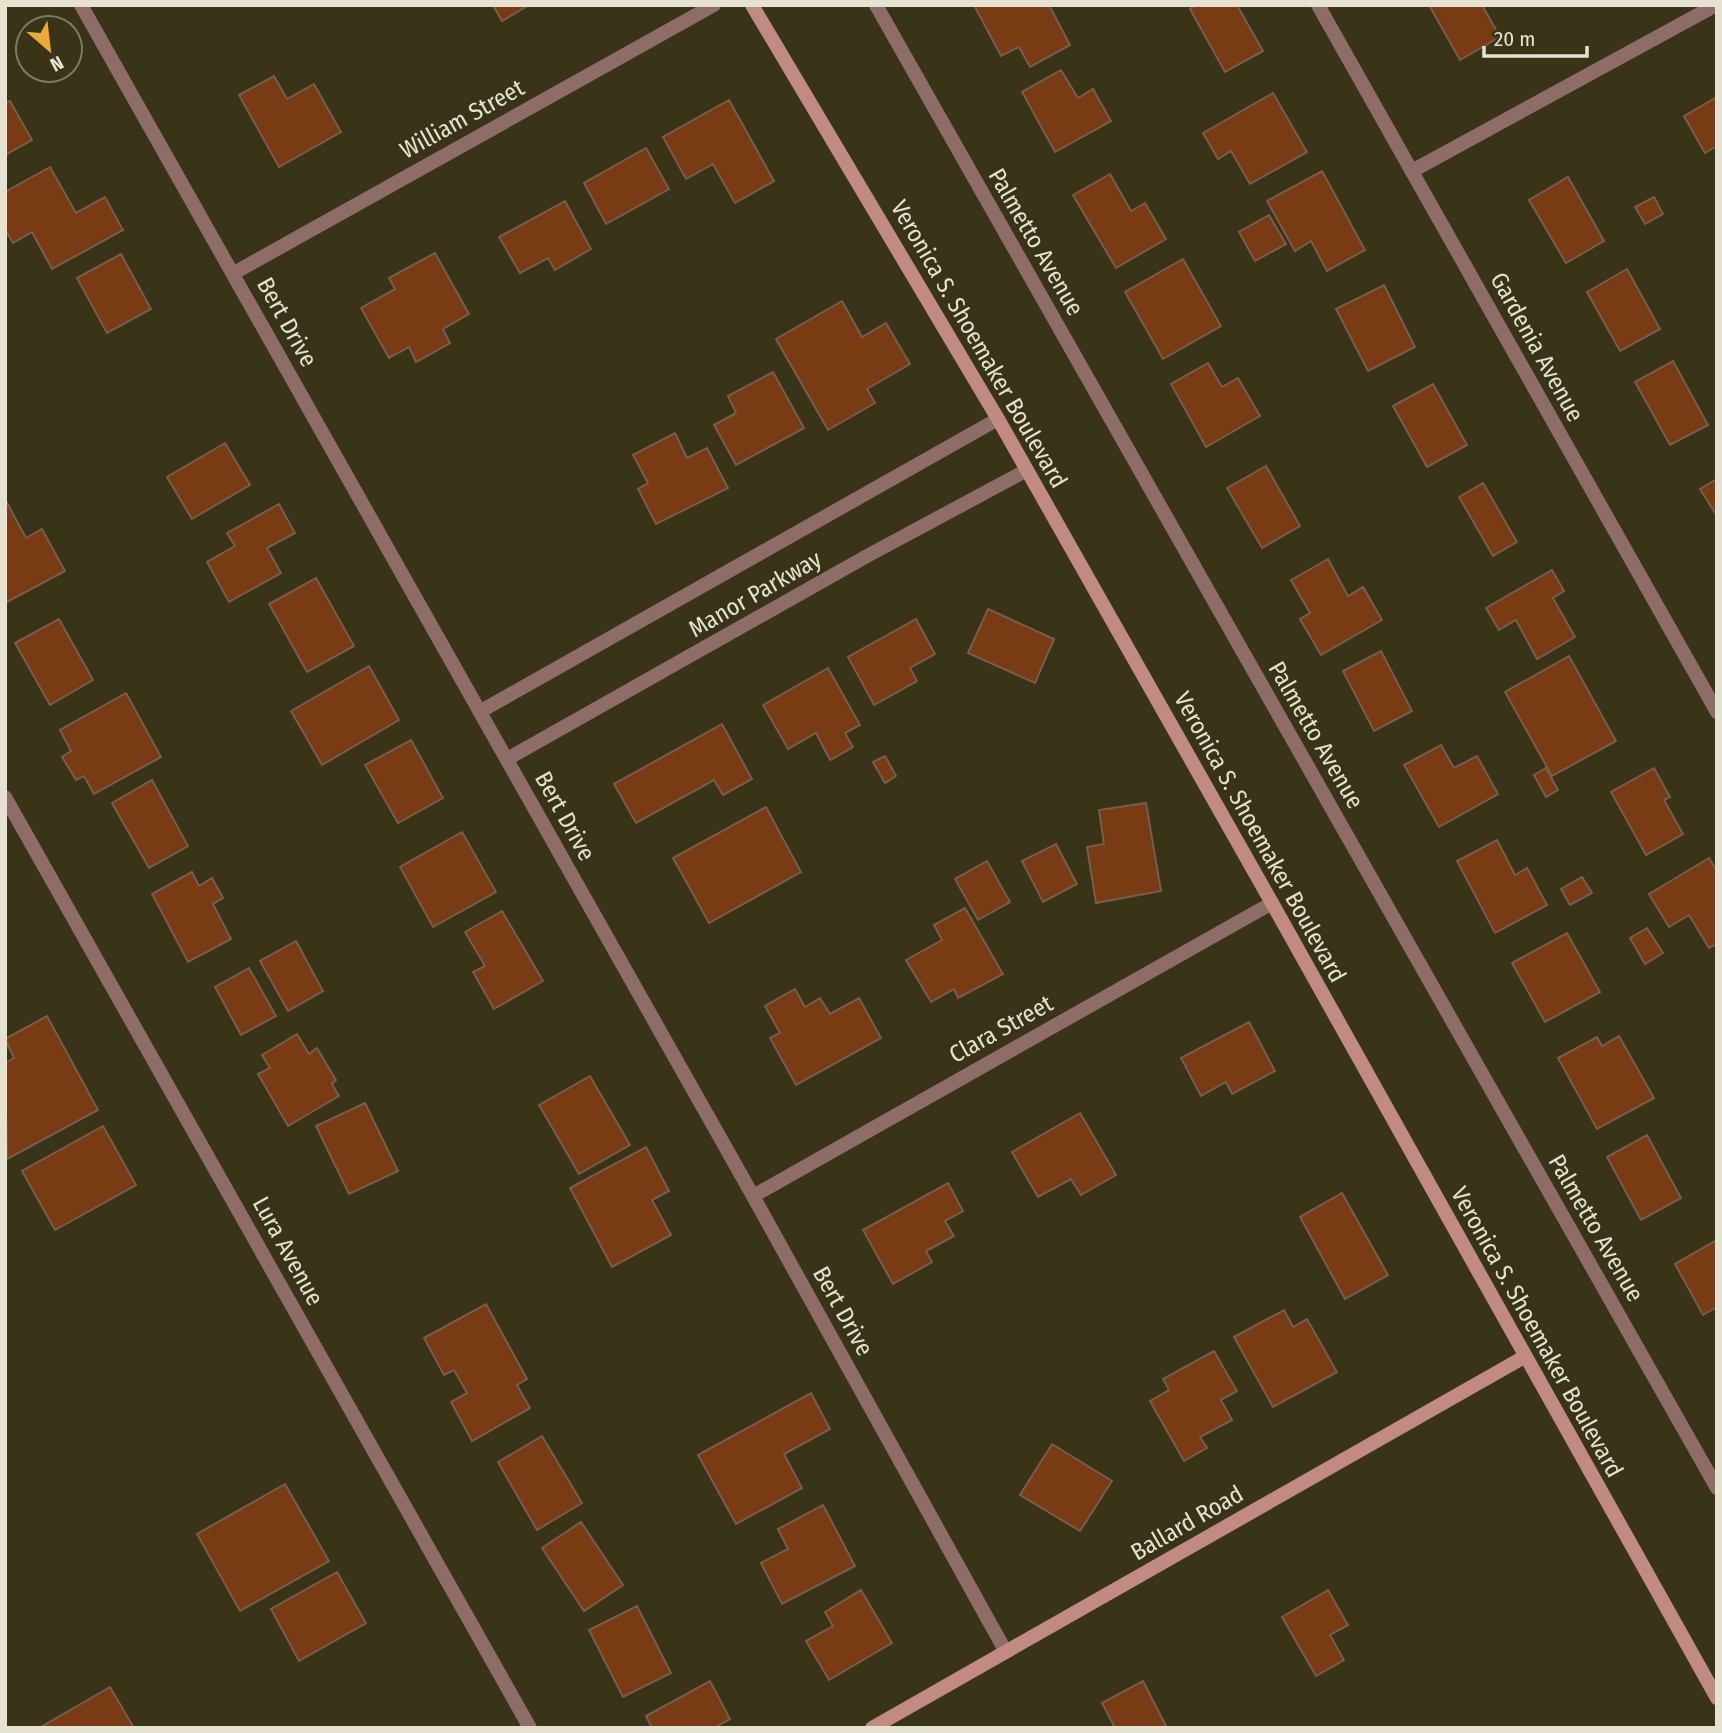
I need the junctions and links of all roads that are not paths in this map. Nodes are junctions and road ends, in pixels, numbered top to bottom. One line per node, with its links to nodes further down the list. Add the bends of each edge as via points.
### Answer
1 (81, 5): 8 (street, Bert Drive)
2 (714, 5): 8 (street, William Street)
3 (752, 5): 9 (street, Veronica S. Shoemaker Boulevard)
4 (876, 5): 18 (street, Palmetto Avenue)
5 (1318, 5): 7 (street, Gardenia Avenue)
6 (1716, 5): 7 (street)
7 (1412, 172): 12 (street, Gardenia Avenue)
8 (234, 273): 11 (street, Bert Drive)
9 (998, 419): 10 (street, Veronica S. Shoemaker Boulevard); 11 (street, Manor Parkway)
10 (1027, 471): 13 (street, Manor Parkway); 15 (street, Veronica S. Shoemaker Boulevard)
11 (481, 712): 13 (street, Bert Drive)
12 (1717, 712)
13 (507, 759): 16 (street, Bert Drive)
14 (5, 797): 21 (street, Lura Avenue)
15 (1272, 903): 16 (street, Clara Street); 17 (street, Veronica S. Shoemaker Boulevard)
16 (753, 1196): 19 (street, Bert Drive)
17 (1524, 1357): 19 (street, Ballard Road); 20 (street, Veronica S. Shoemaker Boulevard)
18 (1717, 1488)
19 (1006, 1652): 22 (street, Ballard Road)
20 (1717, 1698)
21 (530, 1728)
22 (872, 1728)

